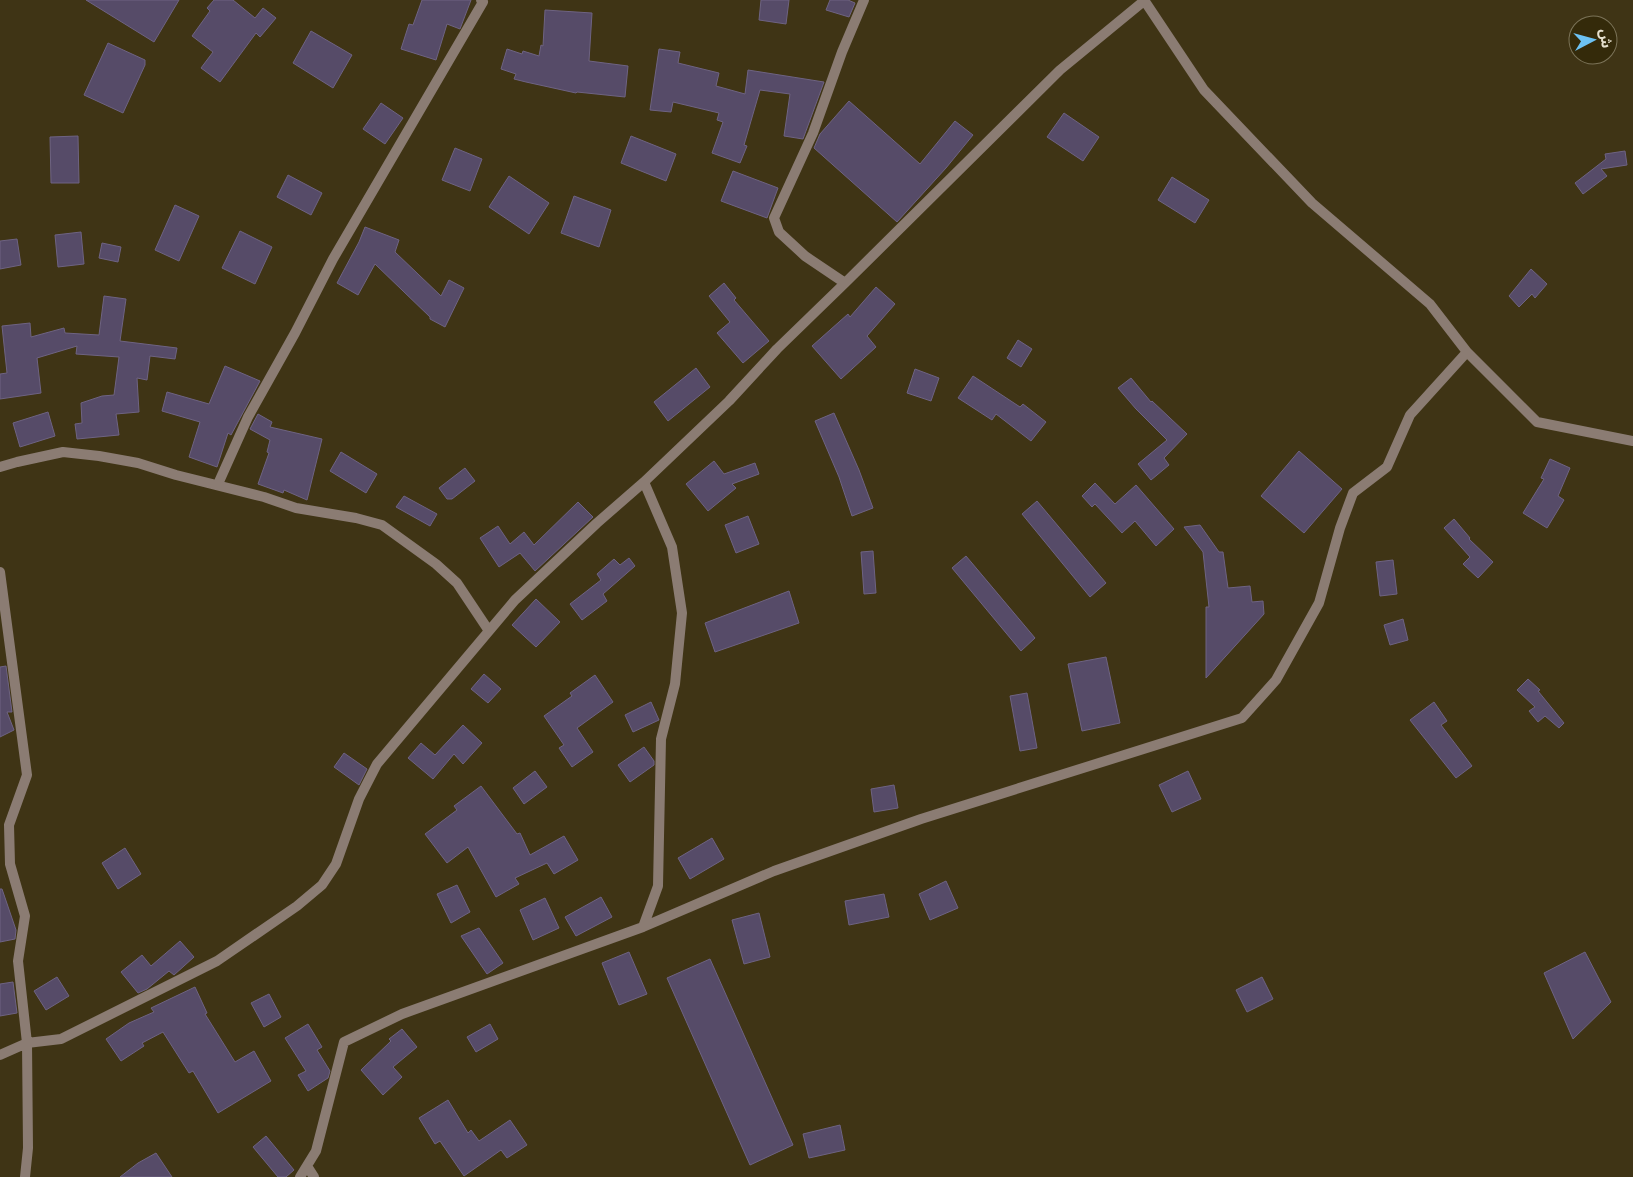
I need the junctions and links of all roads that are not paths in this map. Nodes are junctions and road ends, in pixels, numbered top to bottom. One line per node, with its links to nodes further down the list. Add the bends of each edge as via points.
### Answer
1 (864, 0): 4 (street, via 814,133 774,218 778,232)
2 (1144, 0): 4 (street, via 1060,70); 5 (street, via 1204,90 1312,203 1430,304)
3 (484, 1): 9 (street, via 333,259 248,417)
4 (845, 284): 8 (street)
5 (1467, 352): 6 (street, via 1537,422); 12 (street, via 1410,415 1387,467 1353,493 1319,603 1276,680 1242,718 921,819 774,871)
6 (1633, 441)
7 (0, 467): 9 (street, via 64,452 138,463)
8 (644, 482): 11 (street, via 522,594); 12 (street, via 672,547 682,612 675,684 661,739 658,886)
9 (218, 484): 11 (street, via 296,508 382,525 457,583)
10 (0, 572): 13 (street, via 27,775 9,825 10,864 25,916 18,961)
11 (489, 631): 13 (street, via 377,764 359,799 336,864 322,885 217,961 61,1039)
12 (643, 927): 15 (street, via 402,1014 344,1042 316,1151)
13 (27, 1043): 14 (street); 16 (street, via 28,1148)
14 (0, 1056)
15 (307, 1166): 17 (street); 18 (street)
16 (25, 1177)
17 (300, 1177)
18 (314, 1177)

